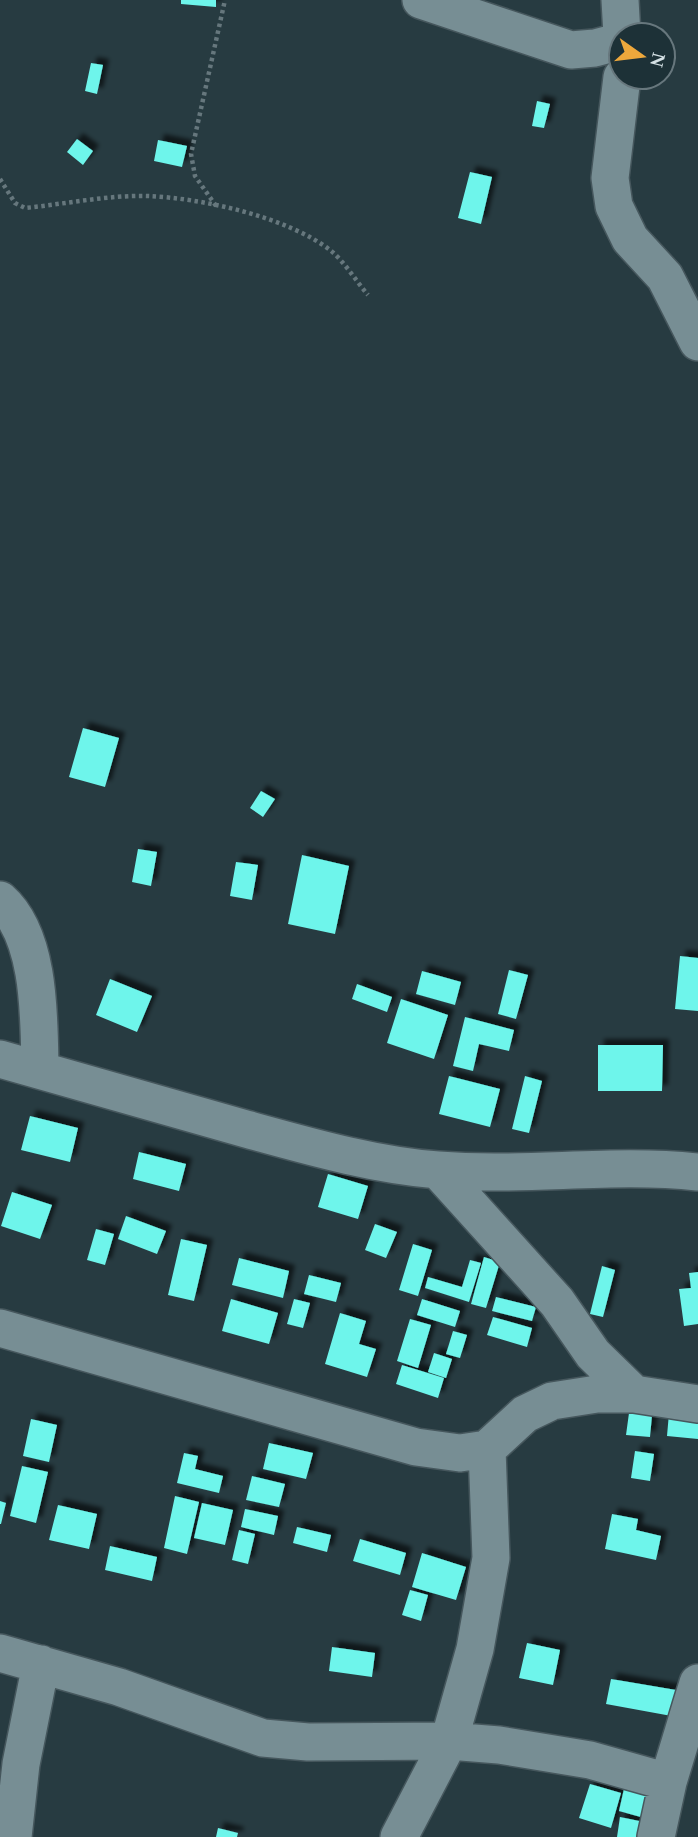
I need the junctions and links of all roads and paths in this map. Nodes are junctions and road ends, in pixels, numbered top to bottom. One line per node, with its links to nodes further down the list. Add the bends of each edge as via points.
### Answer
1 (225, 0): 8 (path, via 191,154 195,176)
2 (421, 0): 5 (street, via 570,50)
3 (620, 0): 4 (street)
4 (621, 21)
5 (607, 45)
6 (620, 91): 10 (street, via 610,178 614,206 630,239 666,277)
7 (0, 179): 8 (path, via 15,204 25,208 146,196)
8 (217, 207): 9 (path, via 261,217 306,235 331,251)
9 (368, 295)
10 (698, 342)
11 (0, 900): 13 (street, via 15,914 31,961)
12 (0, 1059): 13 (street)
13 (40, 1070): 14 (street, via 287,1140)
14 (438, 1170): 15 (street, via 649,1167); 17 (street, via 557,1302 593,1354)
15 (698, 1172)
16 (0, 1328): 19 (street, via 416,1447 460,1453)
17 (634, 1394): 18 (street); 19 (street, via 552,1401 525,1415)
18 (698, 1404)
19 (487, 1449): 23 (street, via 491,1558 486,1599)
20 (0, 1653): 21 (street)
21 (41, 1664): 23 (street, via 263,1738); 25 (street, via 21,1765)
22 (698, 1683): 24 (street)
23 (449, 1741): 24 (street, via 550,1752); 26 (street)
24 (668, 1782): 27 (street)
25 (13, 1837)
26 (399, 1837)
27 (656, 1837)

